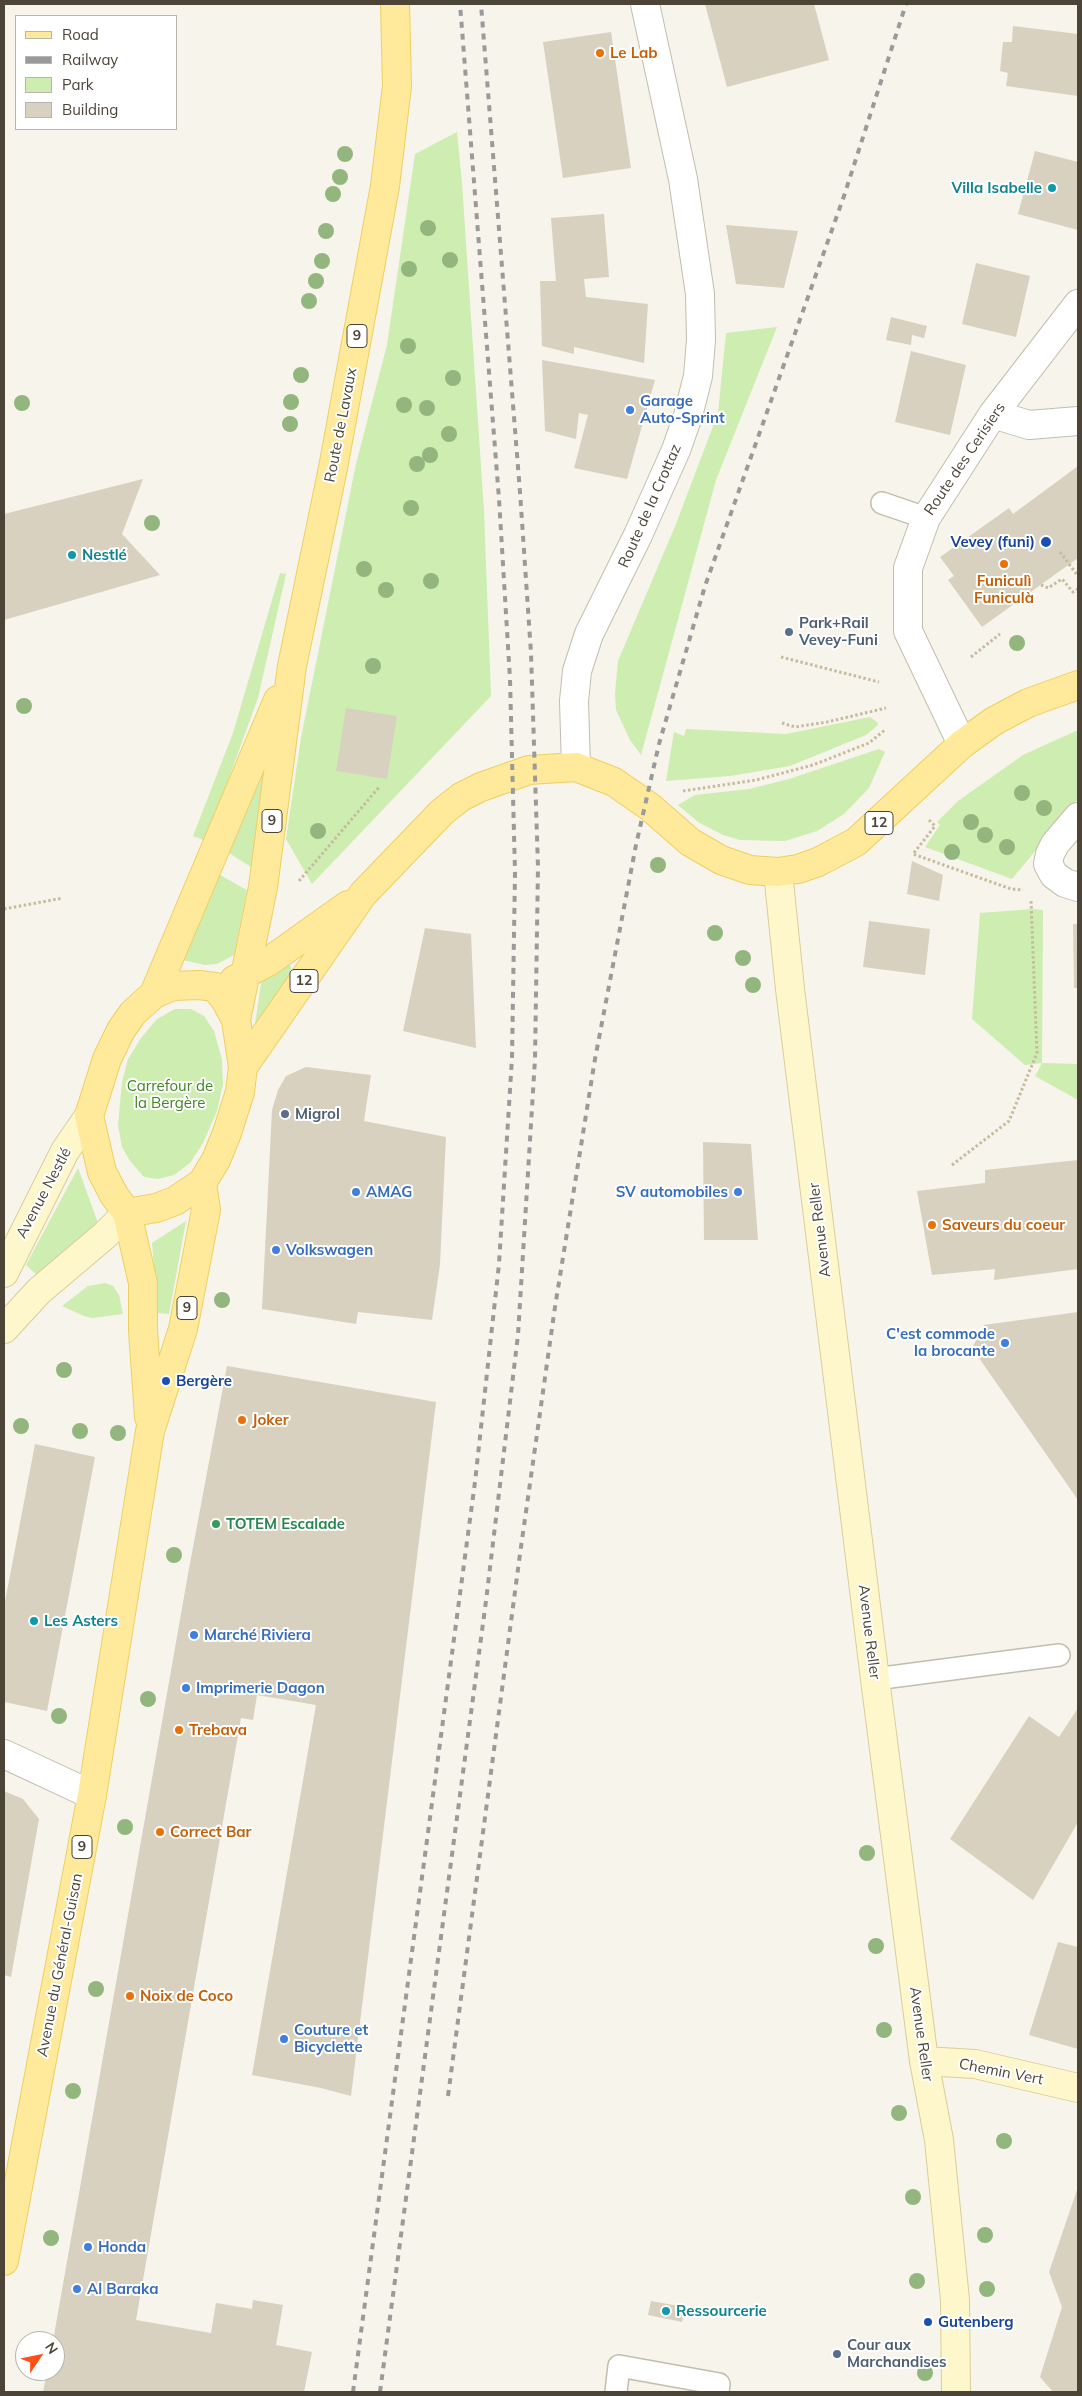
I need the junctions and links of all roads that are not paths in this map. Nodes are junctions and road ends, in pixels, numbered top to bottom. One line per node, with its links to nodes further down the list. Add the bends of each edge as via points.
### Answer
1 (394, 4): 8 (main road, Route de Lavaux / 9, via 397,86 385,186 333,468)
2 (645, 4): 11 (street, Route de la Crottaz, via 683,179 700,294 698,376 676,450 589,634 577,671 574,701)
3 (1078, 304): 4 (street, Route des Cerisiers)
4 (993, 414): 5 (street, via 1029,425); 7 (street, Route des Cerisiers)
5 (1078, 421)
6 (882, 503): 7 (lane)
7 (926, 518): 10 (street, Route des Cerisiers, via 908,568 908,631)
8 (292, 666): 16 (main road, 9, via 263,887); 18 (main road, 9)
9 (1078, 685): 10 (main road, 12, via 1028,703 994,721)
10 (962, 744): 13 (main road, 12, via 856,842 818,862)
11 (576, 767): 13 (main road, 12, via 614,782 650,807 690,842 721,860 750,870); 15 (main road, 12, via 529,770 480,787 461,798 442,812)
12 (1078, 817): 14 (street, via 1050,854 1048,864 1054,875)
13 (778, 872): 28 (street, Avenue Reller)
14 (1078, 888)
15 (363, 894): 16 (main road, 12); 20 (main road, 12)
16 (245, 975): 17 (main road, 12); 19 (main road, 9)
17 (215, 988): 18 (main road, via 173,986); 19 (main road)
18 (154, 994): 21 (main road, via 133,1013 121,1030 107,1059)
19 (236, 1020): 20 (main road)
20 (243, 1067): 22 (main road, via 240,1092 227,1133)
21 (89, 1116): 23 (main road, via 102,1172); 24 (street, Avenue Nestlé, via 65,1151)
22 (202, 1183): 23 (main road, via 175,1202); 26 (main road, Avenue du Général-Guisan / 9, via 206,1210 183,1329)
23 (128, 1213): 25 (street, via 39,1291); 26 (main road, Avenue du Général-Guisan / 9, via 143,1283)
24 (4, 1273)
25 (4, 1329)
26 (150, 1431): 30 (main road, Avenue du Général-Guisan / 9)
27 (1059, 1655): 28 (lane)
28 (875, 1679): 31 (street, Avenue Reller)
29 (4, 1754): 30 (street)
30 (92, 1795): 33 (main road, Avenue du Général-Guisan / 9)
31 (924, 2061): 32 (street, Chemin Vert, via 975,2064); 36 (street, Avenue Reller, via 939,2140 952,2264)
32 (1078, 2088)
33 (4, 2261)
34 (616, 2392): 35 (lane, via 619,2366 720,2384)
35 (718, 2392)
36 (956, 2392)

